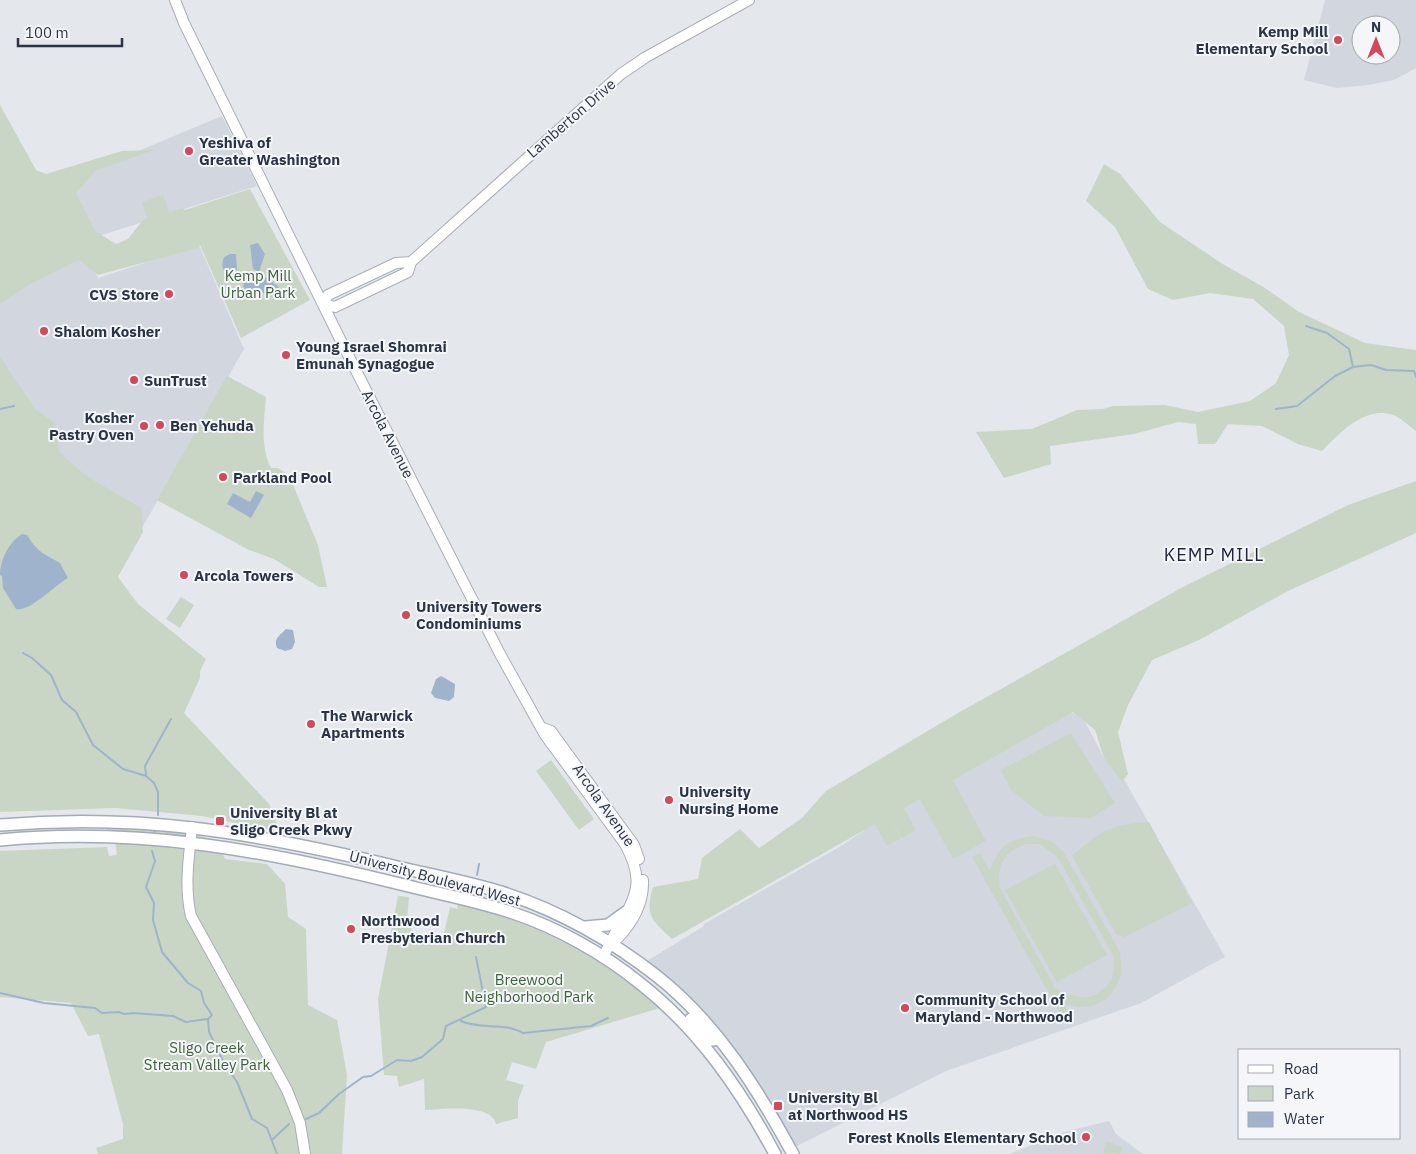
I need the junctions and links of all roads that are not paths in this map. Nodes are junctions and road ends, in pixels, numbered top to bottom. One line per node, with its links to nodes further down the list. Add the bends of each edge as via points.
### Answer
1 (176, 0): 4 (street, Arcola Avenue, via 184,23)
2 (749, 0): 3 (street, Lamberton Drive, via 621,74)
3 (411, 262): 4 (street, Lamberton Drive, via 396,263 328,295); 4 (street, Lamberton Drive, via 408,272 367,294 335,307)
4 (323, 304): 5 (street, Arcola Avenue, via 500,654)
5 (543, 728): 10 (street, Arcola Avenue, via 636,863 638,882 634,900); 12 (street, Arcola Avenue, via 551,731 596,790 634,845 642,865 642,901 619,937)
6 (0, 825): 7 (main road, University Boulevard West, via 77,820)
7 (192, 826): 9 (street); 11 (main road, University Boulevard West, via 276,839 502,892 556,913)
8 (0, 840): 9 (main road, University Boulevard West, via 108,836)
9 (190, 842): 13 (main road, University Boulevard West, via 300,860 464,898 514,913); 18 (street, via 187,899 191,916 287,1090 300,1123)
10 (626, 912): 11 (main road, via 608,925); 12 (street, Arcola Avenue)
11 (582, 928): 12 (main road, University Boulevard West)
12 (611, 943): 13 (street, Arcola Avenue); 15 (main road, University Boulevard West, via 660,978)
13 (602, 956): 14 (main road, University Boulevard West)
14 (653, 994): 15 (main road, via 666,996 708,1037); 17 (main road, University Boulevard West, via 692,1031)
15 (719, 1039): 16 (main road, University Boulevard West)
16 (734, 1056): 17 (main road, via 733,1066 747,1089); 20 (main road, University Boulevard West)
17 (754, 1116): 19 (main road, University Boulevard West)
18 (305, 1154)
19 (775, 1154)
20 (793, 1154)

